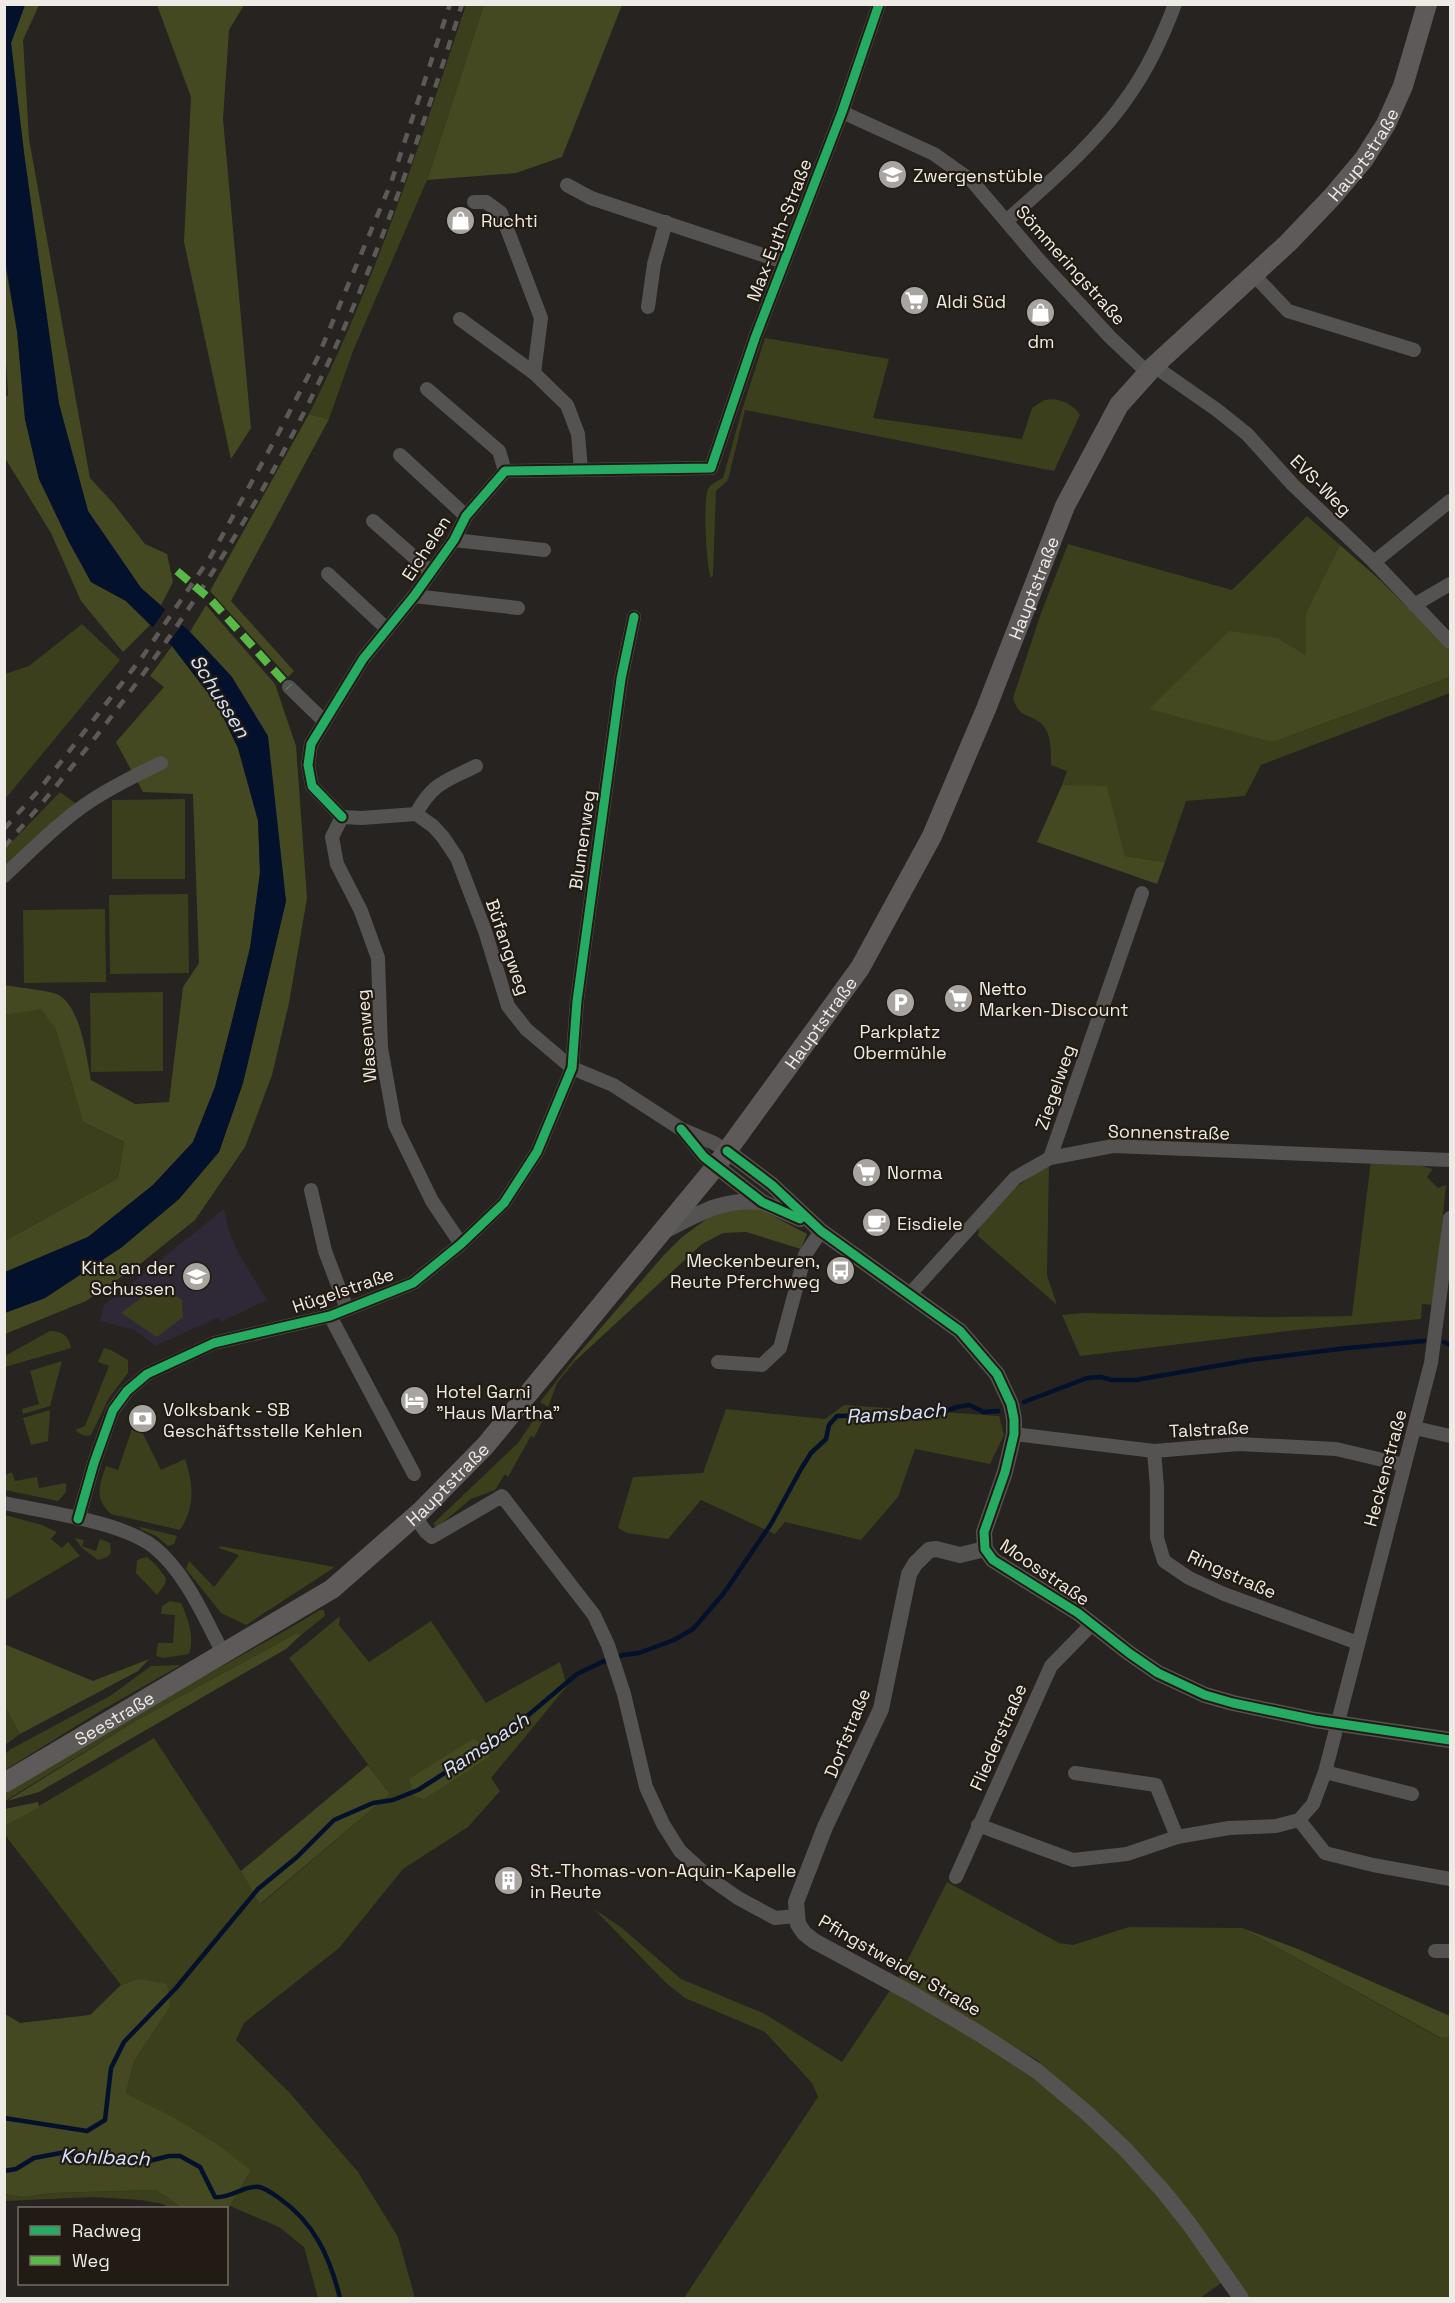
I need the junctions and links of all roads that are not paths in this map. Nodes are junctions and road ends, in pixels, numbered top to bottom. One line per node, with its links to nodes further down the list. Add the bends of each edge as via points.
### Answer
1 (879, 4): 4 (street, Max-Eyth-Straße)
2 (1175, 4): 7 (street, via 1153,57 1130,95 1107,123)
3 (1427, 4): 10 (main road, Hauptstraße, via 1403,86 1374,144 1332,198)
4 (842, 112): 7 (street, Sömmeringstraße, via 934,154 972,181); 9 (street, Max-Eyth-Straße)
5 (567, 184): 8 (street, via 591,198)
6 (474, 202): 15 (street, via 486,202 501,213 541,318)
7 (1006, 221): 14 (street, Sömmeringstraße, via 1110,337)
8 (666, 222): 9 (street); 11 (street, via 654,264)
9 (784, 262): 18 (street, Max-Eyth-Straße, via 711,468)
10 (1253, 274): 13 (street, via 1288,311); 14 (main road, Hauptstraße)
11 (648, 307)
12 (460, 319): 15 (street)
13 (1414, 350)
14 (1151, 370): 25 (street, EVS-Weg, via 1217,410 1247,434 1293,485); 45 (main road, Hauptstraße, via 1119,405 1065,506 932,836 860,968)
15 (534, 373): 18 (street, via 567,405 578,434)
16 (427, 389): 19 (street, via 499,452)
17 (400, 455): 21 (street, Eichelen)
18 (581, 470): 19 (street)
19 (505, 471): 21 (street, Eichelen)
20 (1450, 501): 25 (street)
21 (466, 516): 23 (street, Eichelen)
22 (372, 521): 26 (street, Eichelen)
23 (454, 540): 24 (street, Eichelen); 26 (street, Eichelen)
24 (544, 550)
25 (1374, 562): 30 (street, EVS-Weg)
26 (430, 572): 29 (street, Eichelen)
27 (328, 574): 33 (street)
28 (1450, 584): 30 (street)
29 (414, 596): 31 (street, Eichelen); 33 (street, Eichelen)
30 (1414, 605): 34 (street, EVS-Weg)
31 (518, 608)
32 (634, 617): 43 (street, Blumenweg, via 621,679 577,1001)
33 (386, 628): 36 (street, Eichelen)
34 (1450, 642)
35 (289, 687): 36 (street)
36 (324, 721): 40 (street, Eichelen, via 311,744 308,765 312,786)
37 (161, 763): 41 (street, via 91,801)
38 (476, 766): 39 (street, via 427,794)
39 (416, 814): 40 (street); 43 (street, Büfangweg, via 433,826 457,858 508,1005 526,1029)
40 (342, 817): 52 (street, Wasenweg, via 332,837 337,864 361,911 378,958 381,1048 395,1125 432,1201)
41 (4, 876)
42 (1142, 893): 44 (street, Ziegelweg)
43 (572, 1068): 45 (street, Büfangweg, via 613,1085 681,1129 714,1143); 52 (street, Hügelstraße, via 537,1152 504,1203)
44 (1050, 1158): 46 (street, Sonnenstraße, via 1113,1146); 54 (street, Sonnenstraße, via 1015,1178)
45 (722, 1159): 48 (street, Moosstraße); 50 (street, Moosstraße, via 772,1185); 51 (main road, Hauptstraße)
46 (1450, 1160)
47 (311, 1190): 55 (street, via 325,1251)
48 (762, 1202): 50 (street, Moosstraße); 51 (street, via 723,1203)
49 (1450, 1218): 53 (street, Heckenstraße)
50 (816, 1228): 54 (street, Moosstraße); 57 (street, via 780,1348 762,1365)
51 (663, 1231): 65 (main road, Hauptstraße, via 485,1446)
52 (461, 1244): 55 (street, Hügelstraße, via 413,1282)
53 (1447, 1282): 58 (street, Heckenstraße)
54 (909, 1295): 59 (street, Moosstraße, via 960,1331 997,1374 1011,1404)
55 (347, 1309): 56 (street, Hügelstraße)
56 (330, 1316): 63 (street); 66 (street, Hügelstraße, via 214,1343 147,1374 113,1410)
57 (718, 1362)
58 (1414, 1428): 60 (street); 62 (street, Heckenstraße)
59 (1014, 1434): 61 (street, Talstraße); 67 (street, Moosstraße, via 984,1532)
60 (1450, 1436)
61 (1154, 1451): 62 (street, Talstraße, via 1272,1445 1336,1449); 69 (street, Ringstraße, via 1157,1538 1164,1561 1224,1594)
62 (1404, 1465): 69 (street, Heckenstraße)
63 (414, 1474)
64 (4, 1503): 66 (street)
65 (415, 1517): 70 (main road, Hauptstraße, via 332,1589); 82 (street, Pfingstweider Straße, via 432,1537 502,1496 594,1615 624,1694 646,1787 680,1851 738,1898 775,1918)
66 (78, 1519): 70 (street, via 126,1531 161,1554 183,1582)
67 (985, 1549): 68 (street, Moosstraße, via 993,1560); 82 (street, Dorfstraße, via 960,1555 929,1550 909,1574 882,1709 825,1827 800,1888)
68 (1092, 1624): 71 (street, Moosstraße, via 1158,1673 1204,1695); 78 (street, Fliederstraße, via 1051,1666)
69 (1358, 1643): 71 (street, Heckenstraße)
70 (224, 1655): 75 (main road, Seestraße)
71 (1336, 1723): 72 (street, Moosstraße); 73 (street, Heckenstraße)
72 (1450, 1740)
73 (1325, 1772): 76 (street); 77 (street, Heckenstraße, via 1313,1804)
74 (1075, 1773): 79 (street, via 1156,1785)
75 (4, 1783)
76 (1412, 1794)
77 (1299, 1820): 79 (street, via 1276,1827 1230,1828); 81 (street, via 1325,1853)
78 (978, 1825): 79 (street, via 1072,1860 1127,1854); 80 (street, Fliederstraße)
79 (1177, 1837)
80 (956, 1877)
81 (1450, 1879)
82 (796, 1916): 85 (street, Pfingstweider Straße, via 804,1933 814,1941 980,2034 1037,2071 1088,2114 1163,2191)
83 (1435, 1951): 84 (street)
84 (1450, 1951)
85 (1241, 2298)

